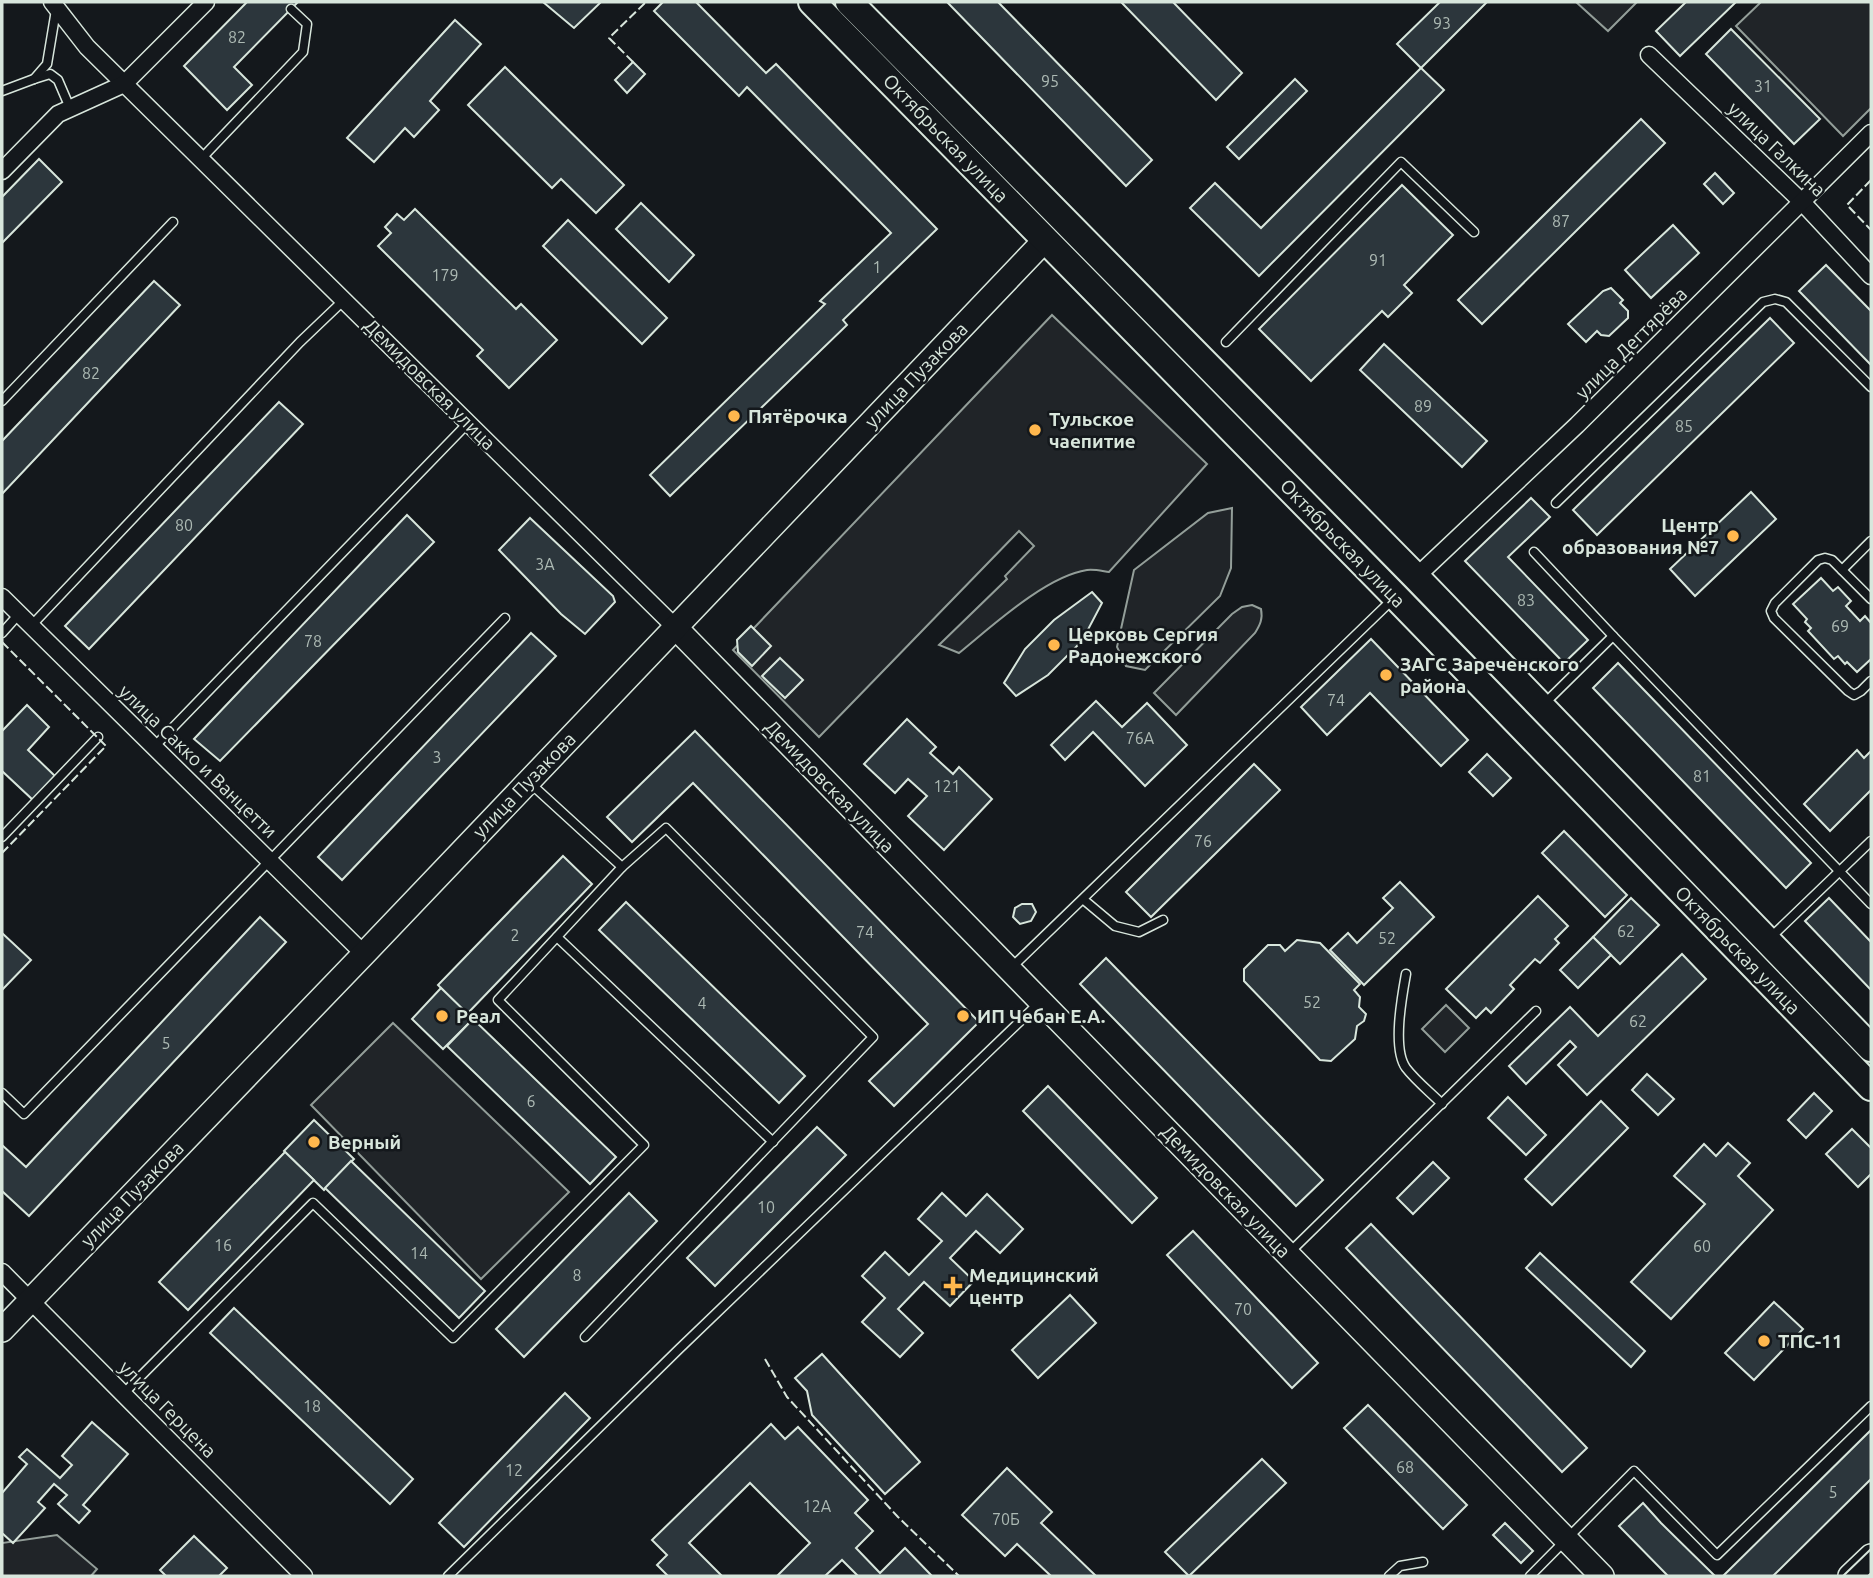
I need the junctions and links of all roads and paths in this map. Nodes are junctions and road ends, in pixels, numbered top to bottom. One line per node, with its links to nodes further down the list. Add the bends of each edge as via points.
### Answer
1 (206, 2): 8 (street)
2 (812, 2): 16 (main road, Октябрьская улица)
3 (852, 3): 16 (main road, Октябрьская улица)
4 (54, 5): 7 (lane, via 47,64); 8 (street, Демидовская улица)
5 (291, 9): 12 (lane, via 307,24 303,52)
6 (1650, 55): 14 (street, улица Галкина)
7 (34, 79): 9 (lane); 10 (lane, via 50,74 58,80)
8 (124, 84): 10 (street); 12 (street, Демидовская улица)
9 (2, 91)
10 (70, 108): 13 (street, via 58,114)
11 (1871, 133): 14 (street, улица Дегтярёва)
12 (201, 159): 20 (street, Демидовская улица)
13 (2, 171)
14 (1802, 202): 19 (street, улица Галкина); 29 (street, улица Дегтярёва)
15 (173, 222): 23 (lane)
16 (1055, 229): 18 (main road, Октябрьская улица); 35 (street, улица Пузакова)
17 (1474, 232): 21 (lane, via 1402,162)
18 (1089, 264): 29 (main road, Октябрьская улица); 30 (main road, Октябрьская улица)
19 (1871, 276)
20 (344, 300): 24 (street, Демидовская улица); 34 (lane)
21 (1226, 342)
22 (1871, 387): 25 (lane, via 1786,302 1763,302)
23 (2, 401)
24 (469, 422): 35 (street, Демидовская улица); 41 (lane)
25 (1556, 503)
26 (1871, 541): 28 (lane)
27 (1534, 552): 37 (lane)
28 (1842, 570): 32 (lane); 38 (lane, via 1832,560 1818,560 1772,611 1848,691 1854,695)
29 (1416, 577): 39 (main road, Октябрьская улица)
30 (1395, 596): 48 (lane); 59 (main road, Октябрьская улица)
31 (2, 597): 34 (street, улица Сакко и Ванцетти)
32 (1871, 599)
33 (505, 618): 45 (lane)
34 (25, 620): 36 (lane); 41 (street, улица Сакко и Ванцетти)
35 (675, 627): 42 (street, улица Пузакова); 54 (street, Демидовская улица)
36 (2, 633)
37 (1613, 636): 39 (lane); 47 (lane)
38 (1871, 681)
39 (1541, 707): 52 (main road, Октябрьская улица)
40 (97, 737): 43 (lane)
41 (154, 747): 45 (street, улица Сакко и Ванцетти)
42 (528, 781): 46 (lane); 53 (street, улица Пузакова)
43 (2, 837)
44 (1871, 841): 47 (lane)
45 (269, 860): 53 (street, улица Сакко и Ванцетти); 60 (lane, via 24,1114)
46 (622, 867): 51 (lane); 62 (lane, via 666,828 873,1037)
47 (1840, 872): 49 (lane); 52 (lane)
48 (1084, 900): 50 (lane, via 1115,926 1139,932); 54 (lane)
49 (1871, 904)
50 (1163, 920)
51 (557, 937): 62 (lane); 68 (lane, via 498,1000 644,1145 453,1338 313,1203)
52 (1767, 941): 58 (main road, Октябрьская улица)
53 (364, 954): 65 (street, улица Пузакова)
54 (1010, 970): 56 (street, Демидовская улица)
55 (1406, 974): 61 (lane, via 1400,1007 1402,1058 1405,1067)
56 (1040, 1002): 63 (street, Демидовская улица); 74 (lane)
57 (1536, 1012): 61 (lane)
58 (1871, 1048)
59 (1871, 1087)
60 (2, 1093)
61 (1442, 1104): 63 (lane)
62 (773, 1142): 67 (lane)
63 (1288, 1254): 70 (street, Демидовская улица)
64 (2, 1272): 65 (street, улица Герцена)
65 (30, 1300): 66 (street, улица Пузакова); 68 (street, улица Герцена)
66 (2, 1330)
67 (585, 1337)
68 (123, 1394): 73 (street, улица Герцена)
69 (1871, 1406): 70 (lane, via 1717,1555 1634,1471)
70 (1565, 1538): 76 (lane); 77 (street, Демидовская улица)
71 (1871, 1556): 78 (street)
72 (1423, 1562): 75 (lane, via 1400,1566)
73 (304, 1576)
74 (448, 1576)
75 (1389, 1576)
76 (1530, 1576)
77 (1602, 1576)
78 (1850, 1576)

